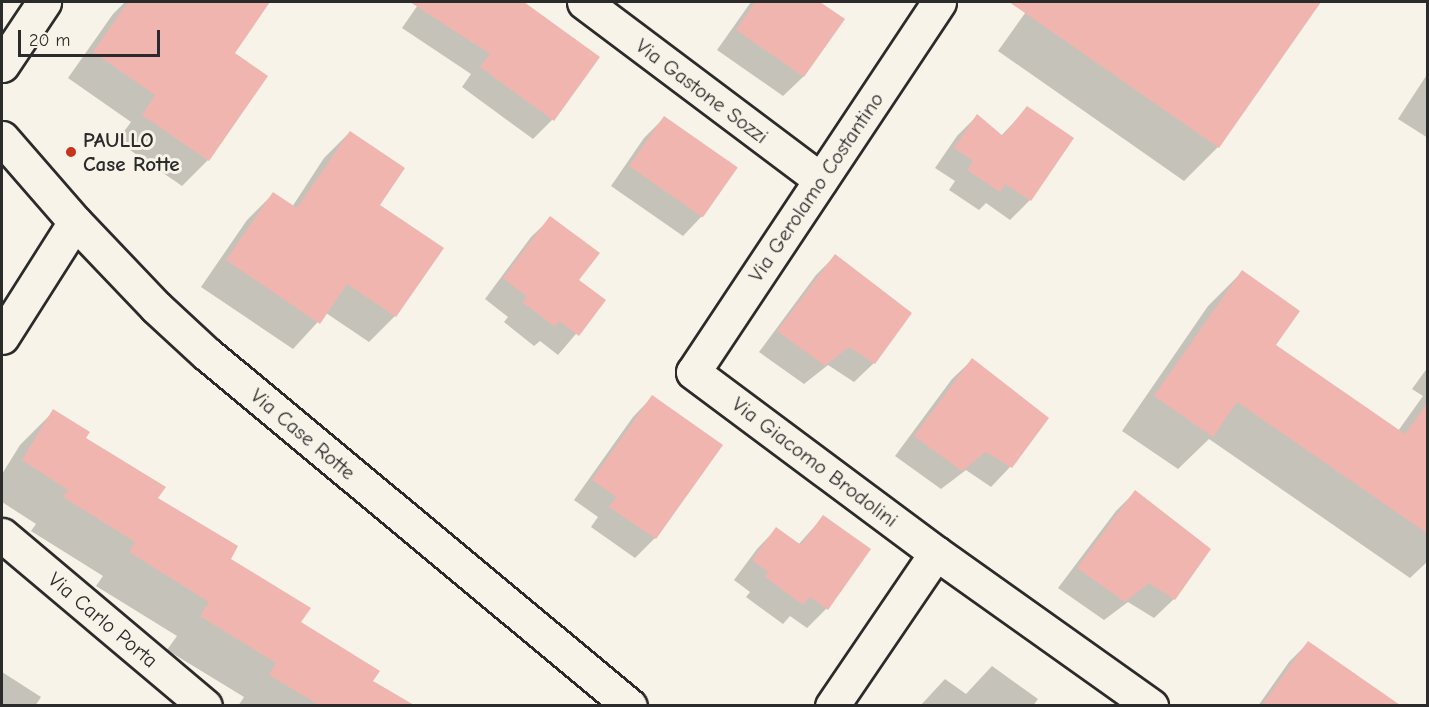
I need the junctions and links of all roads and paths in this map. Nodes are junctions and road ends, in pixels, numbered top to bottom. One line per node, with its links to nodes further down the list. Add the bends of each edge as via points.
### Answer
1 (44, 2): 4 (street)
2 (584, 2): 6 (street, Via Gastone Sozzi)
3 (939, 2): 6 (street, Via Gerolamo Costantino)
4 (2, 65)
5 (2, 138): 7 (street, Via Case Rotte)
6 (821, 180): 9 (street, Via Gerolamo Costantino)
7 (75, 222): 8 (street); 12 (street, Via Case Rotte, via 207,354)
8 (2, 337)
9 (693, 372): 11 (street, Via Giacomo Brodolini)
10 (2, 535): 13 (street, Via Carlo Porta)
11 (936, 553): 14 (street); 15 (street, Via Giacomo Brodolini)
12 (617, 701)
13 (205, 705)
14 (832, 705)
15 (1151, 705)

